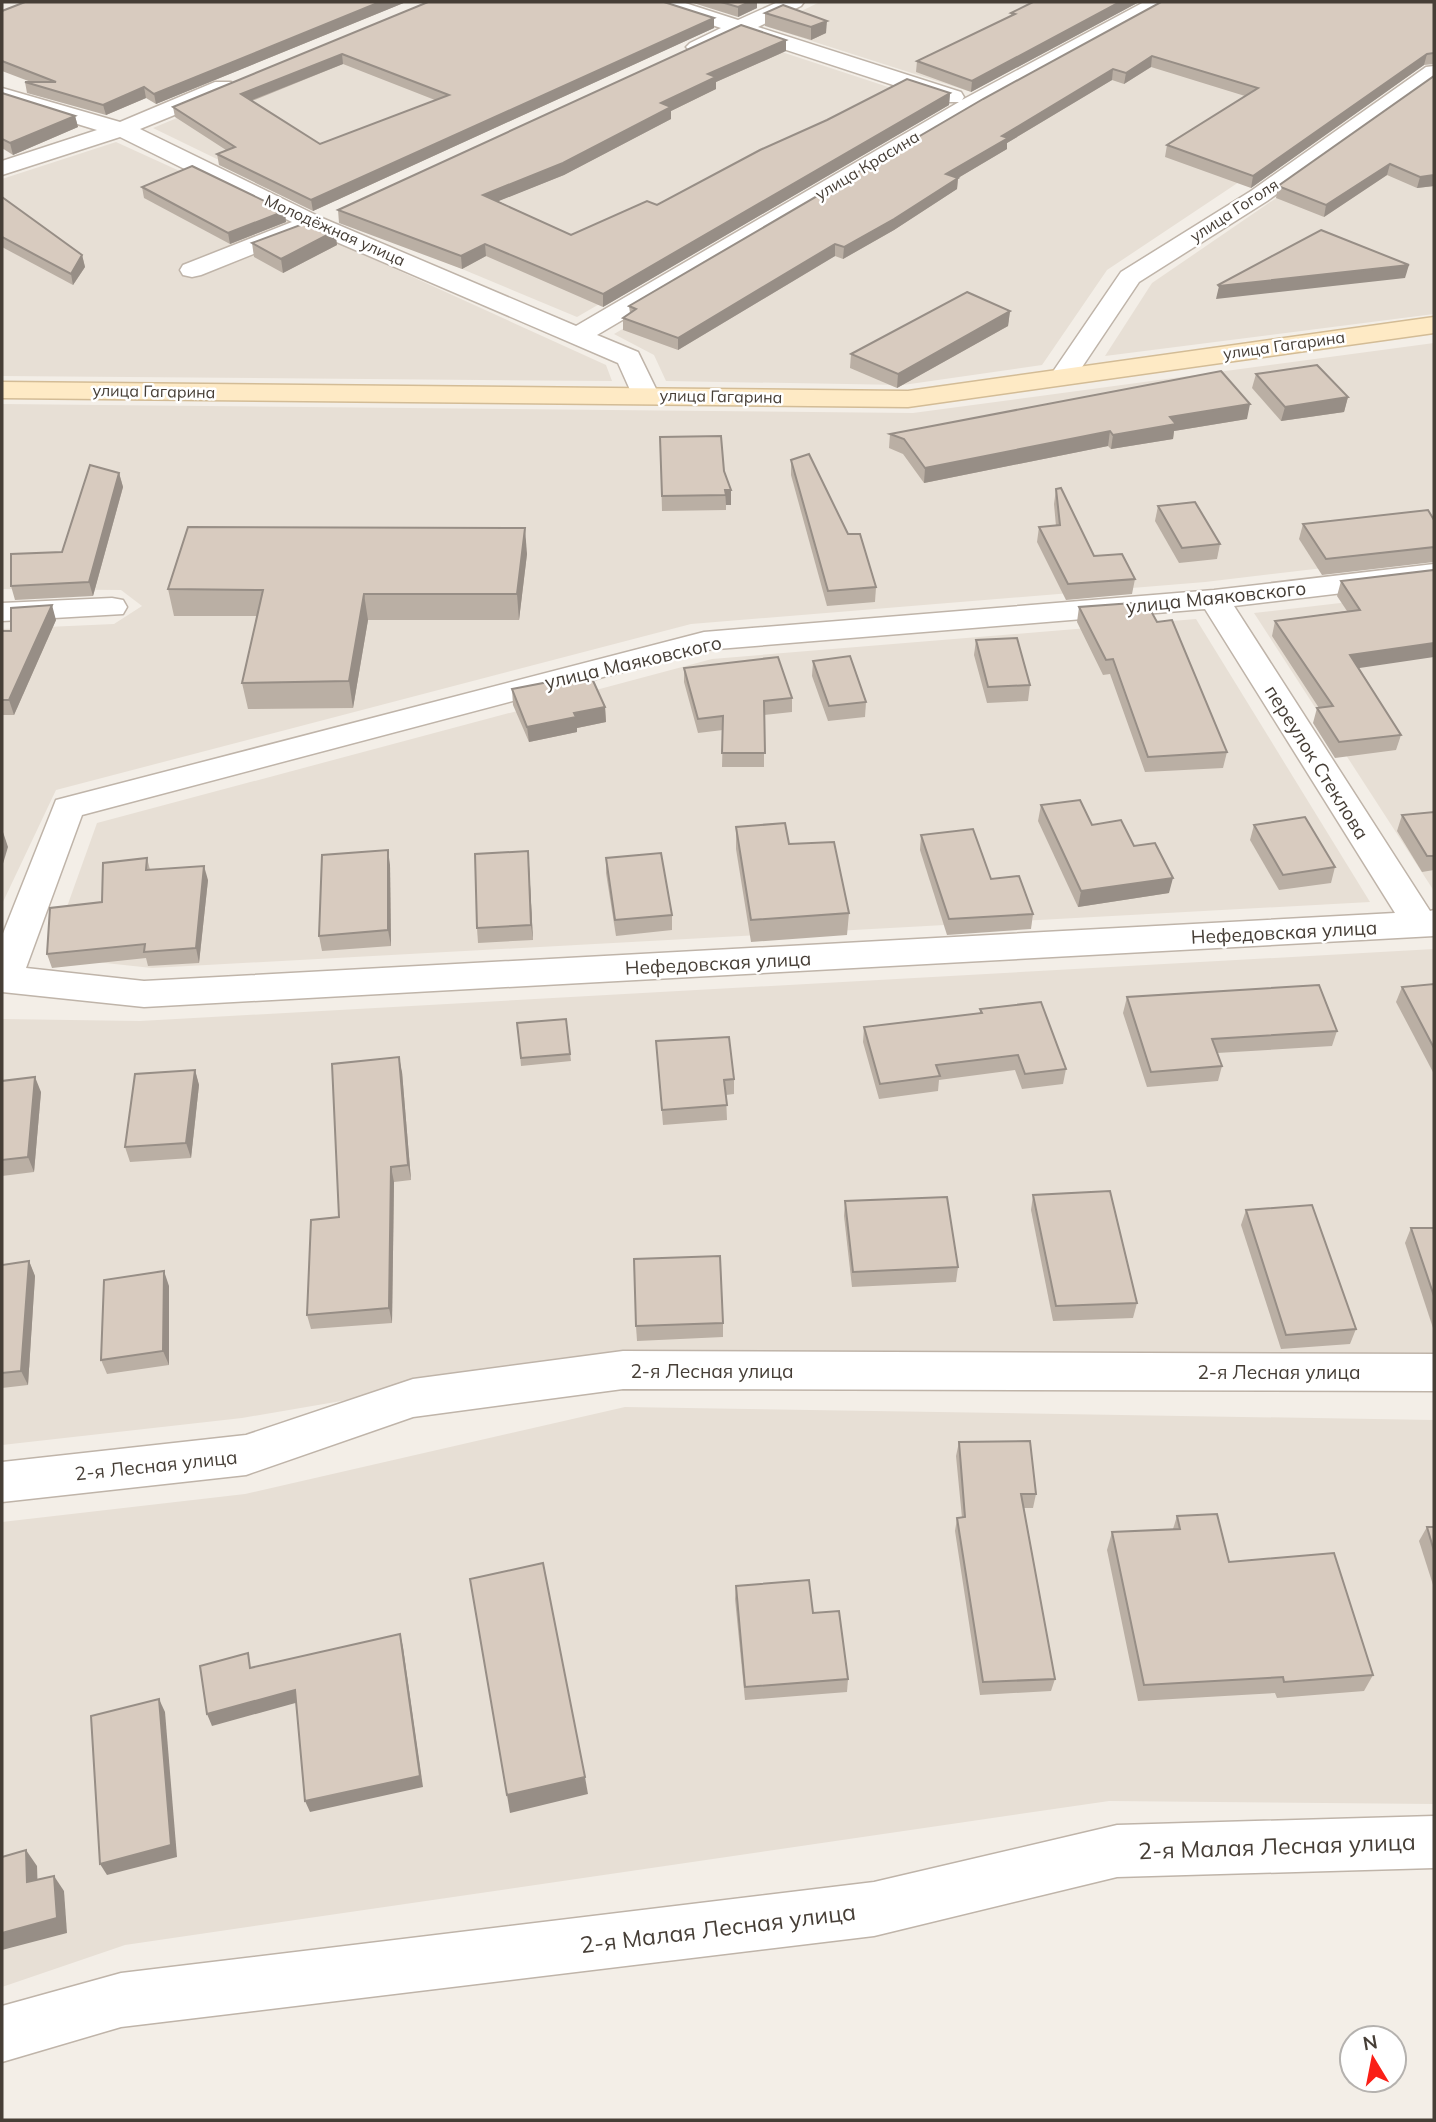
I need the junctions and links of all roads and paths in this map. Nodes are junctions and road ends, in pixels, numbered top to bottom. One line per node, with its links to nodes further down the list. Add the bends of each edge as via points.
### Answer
1 (662, 2): 4 (street)
2 (794, 2): 4 (street)
3 (1159, 2): 9 (street, улица Красина)
4 (740, 28): 5 (street); 9 (street)
5 (677, 56)
6 (1434, 72): 17 (street, улица Гоголя, via 1259,196 1129,277)
7 (237, 81): 10 (street)
8 (2, 94): 10 (street, Молодёжная улица)
9 (973, 103): 16 (street, улица Красина)
10 (122, 129): 11 (street); 13 (street, Молодёжная улица)
11 (2, 168)
12 (338, 211): 13 (street)
13 (313, 223): 14 (street); 16 (street, Молодёжная улица)
14 (192, 270)
15 (1434, 325): 17 (main road, улица Гагарина)
16 (579, 335): 19 (street, Молодёжная улица, via 629,358)
17 (1063, 376): 19 (main road, улица Гагарина, via 908,399)
18 (2, 390): 19 (main road, улица Гагарина)
19 (645, 395)
20 (1434, 573): 21 (street, улица Маяковского)
21 (1214, 599): 24 (street, переулок Стеклова); 25 (street, улица Маяковского, via 704,641 68,808)
22 (112, 607): 23 (street)
23 (2, 612)
24 (1427, 924): 25 (street, Нефедовская улица, via 144,994)
25 (3, 979)
26 (1434, 1373): 27 (street, 2-я Лесная улица, via 623,1370 413,1398 247,1455)
27 (2, 1482)
28 (1434, 1842): 29 (street, 2-я Малая Лесная улица, via 1117,1851 874,1909 121,2000)
29 (2, 2034)

